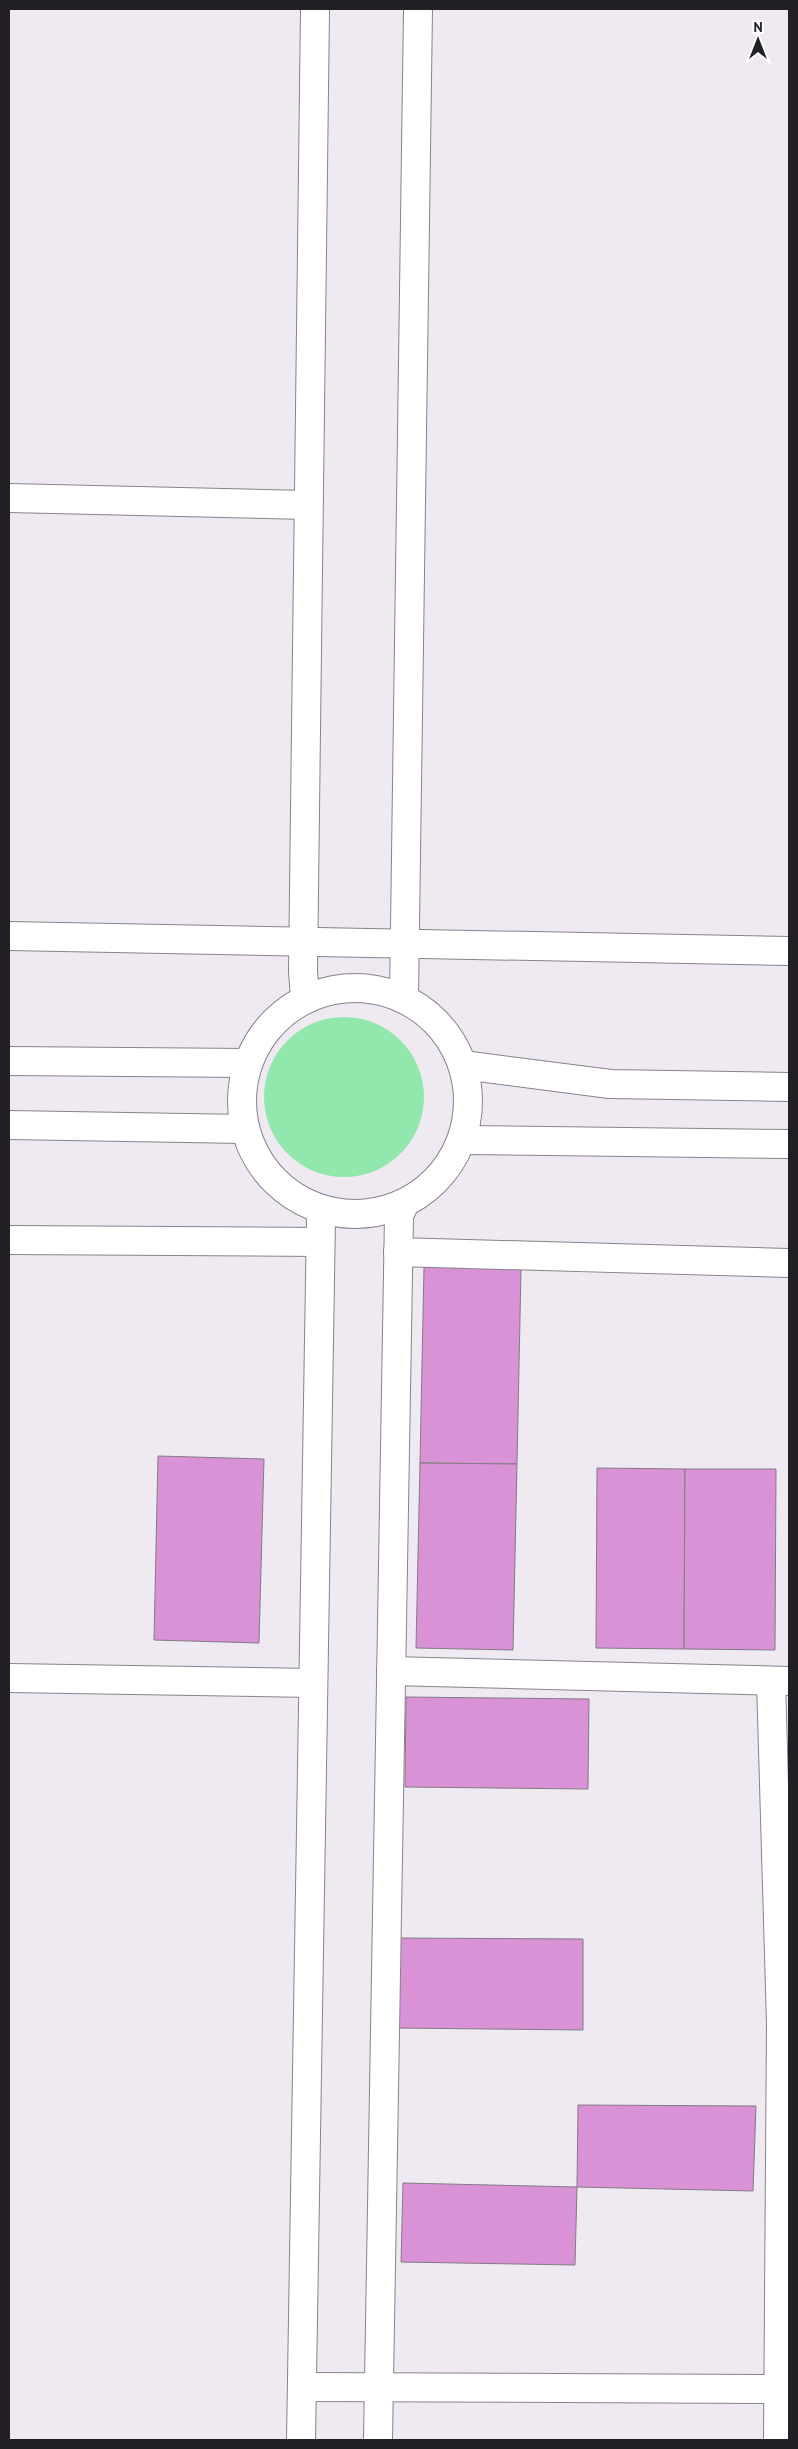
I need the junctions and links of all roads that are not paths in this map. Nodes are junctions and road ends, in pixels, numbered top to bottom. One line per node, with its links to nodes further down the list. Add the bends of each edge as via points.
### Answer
1 (315, 9): 4 (street)
2 (418, 9): 7 (street)
3 (9, 498): 4 (street)
4 (308, 505): 6 (street)
5 (9, 936): 6 (street)
6 (303, 942): 7 (street); 9 (street)
7 (403, 942): 8 (street); 10 (street)
8 (789, 951)
9 (305, 998): 10 (street, via 338,988 371,988); 12 (street, via 280,1014 260,1036)
10 (404, 998): 13 (street, via 430,1014 445,1031)
11 (9, 1061): 12 (street)
12 (248, 1063): 16 (street, via 241,1096)
13 (463, 1065): 14 (street, via 610,1084); 17 (street, via 470,1102)
14 (789, 1087)
15 (9, 1125): 16 (street)
16 (245, 1129): 20 (street, via 260,1164 286,1191)
17 (462, 1140): 18 (street); 19 (street, via 449,1166 429,1187)
18 (789, 1144)
19 (405, 1203): 20 (street, via 377,1212 348,1214); 23 (street, via 399,1215)
20 (320, 1209): 22 (street)
21 (9, 1240): 22 (street)
22 (320, 1242): 28 (street)
23 (398, 1252): 24 (street); 25 (street)
24 (789, 1263)
25 (392, 1671): 27 (street); 31 (street)
26 (9, 1678): 28 (street)
27 (780, 1681): 29 (street)
28 (313, 1683): 30 (street)
29 (785, 2024): 32 (street)
30 (302, 2386): 31 (street); 33 (street)
31 (379, 2387): 32 (street); 34 (street)
32 (785, 2389): 35 (street)
33 (301, 2440)
34 (378, 2440)
35 (778, 2440)

